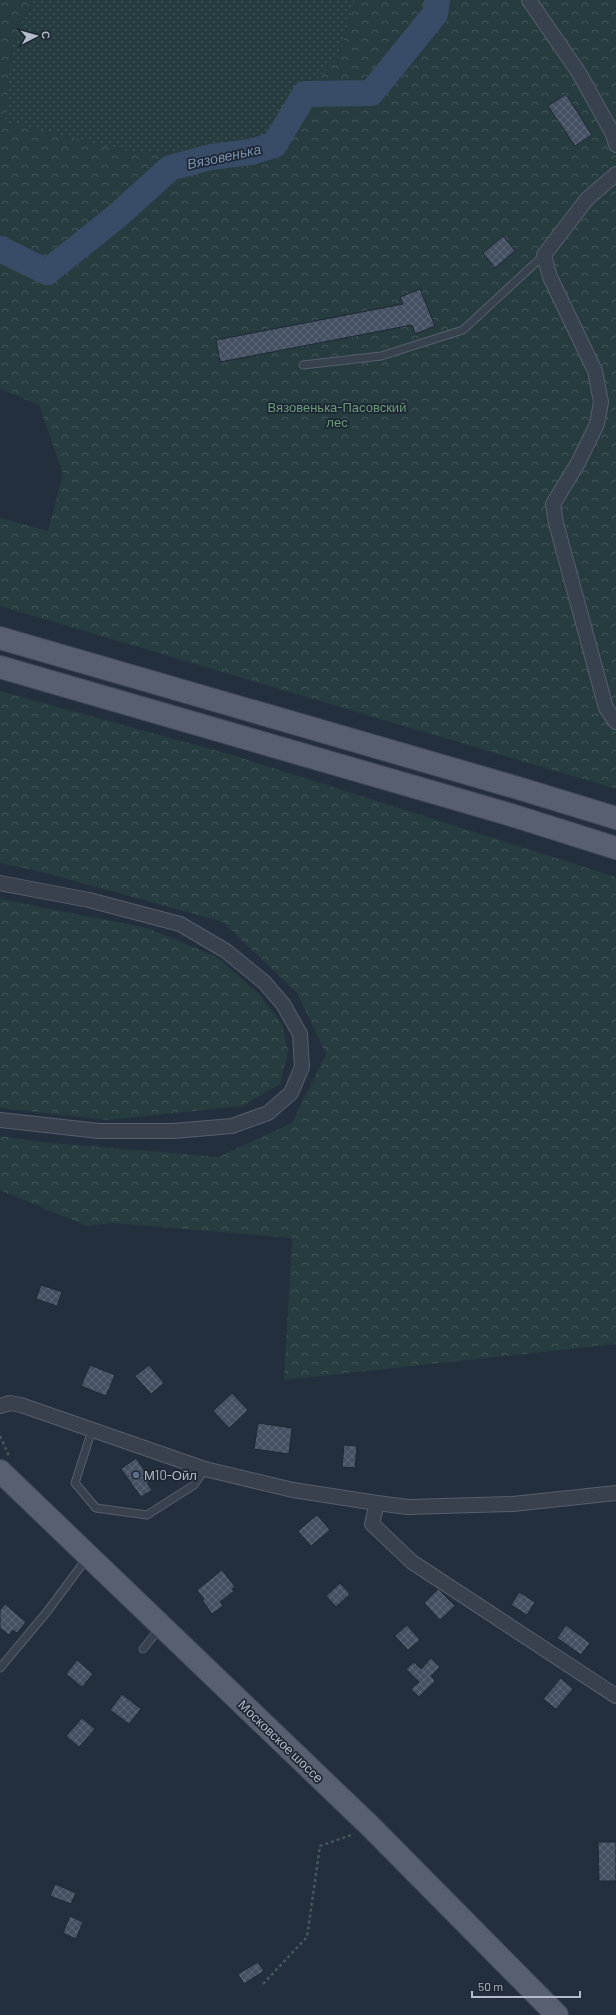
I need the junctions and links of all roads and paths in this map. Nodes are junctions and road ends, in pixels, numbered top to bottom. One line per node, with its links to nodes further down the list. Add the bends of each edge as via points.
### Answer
1 (528, 0): 2 (street, via 579,73 613,134)
2 (616, 145)
3 (616, 174): 4 (street, via 587,199)
4 (544, 255): 5 (lane, via 463,330 381,356); 8 (street, via 550,277 595,370 601,402 598,424 553,504 606,708)
5 (303, 365)
6 (0, 638): 9 (main road)
7 (0, 667): 10 (main road, via 508,814)
8 (616, 722)
9 (616, 818)
10 (616, 848)
11 (0, 883): 12 (street, via 89,900 180,924 226,951 264,982 284,1004 300,1034 302,1067 291,1093 268,1113 232,1126 173,1131 99,1131)
12 (0, 1120)
13 (0, 1406): 14 (street, via 10,1403 21,1405)
14 (92, 1430): 15 (street); 15 (lane, via 75,1483 96,1508 147,1515 194,1485)
15 (205, 1469): 18 (street, via 293,1490)
16 (0, 1471): 19 (main road, Московское шоссе)
17 (616, 1493): 18 (street, via 513,1504 408,1507)
18 (377, 1504): 23 (street, via 372,1524 412,1562)
19 (88, 1556): 20 (main road, Московское шоссе); 22 (lane, via 46,1613)
20 (162, 1627): 21 (lane); 24 (main road, Московское шоссе)
21 (143, 1649)
22 (0, 1668)
23 (616, 1696)
24 (371, 1827): 25 (path, via 320,1846 307,1937); 26 (main road, Московское шоссе)
25 (264, 1984)
26 (557, 2015)

